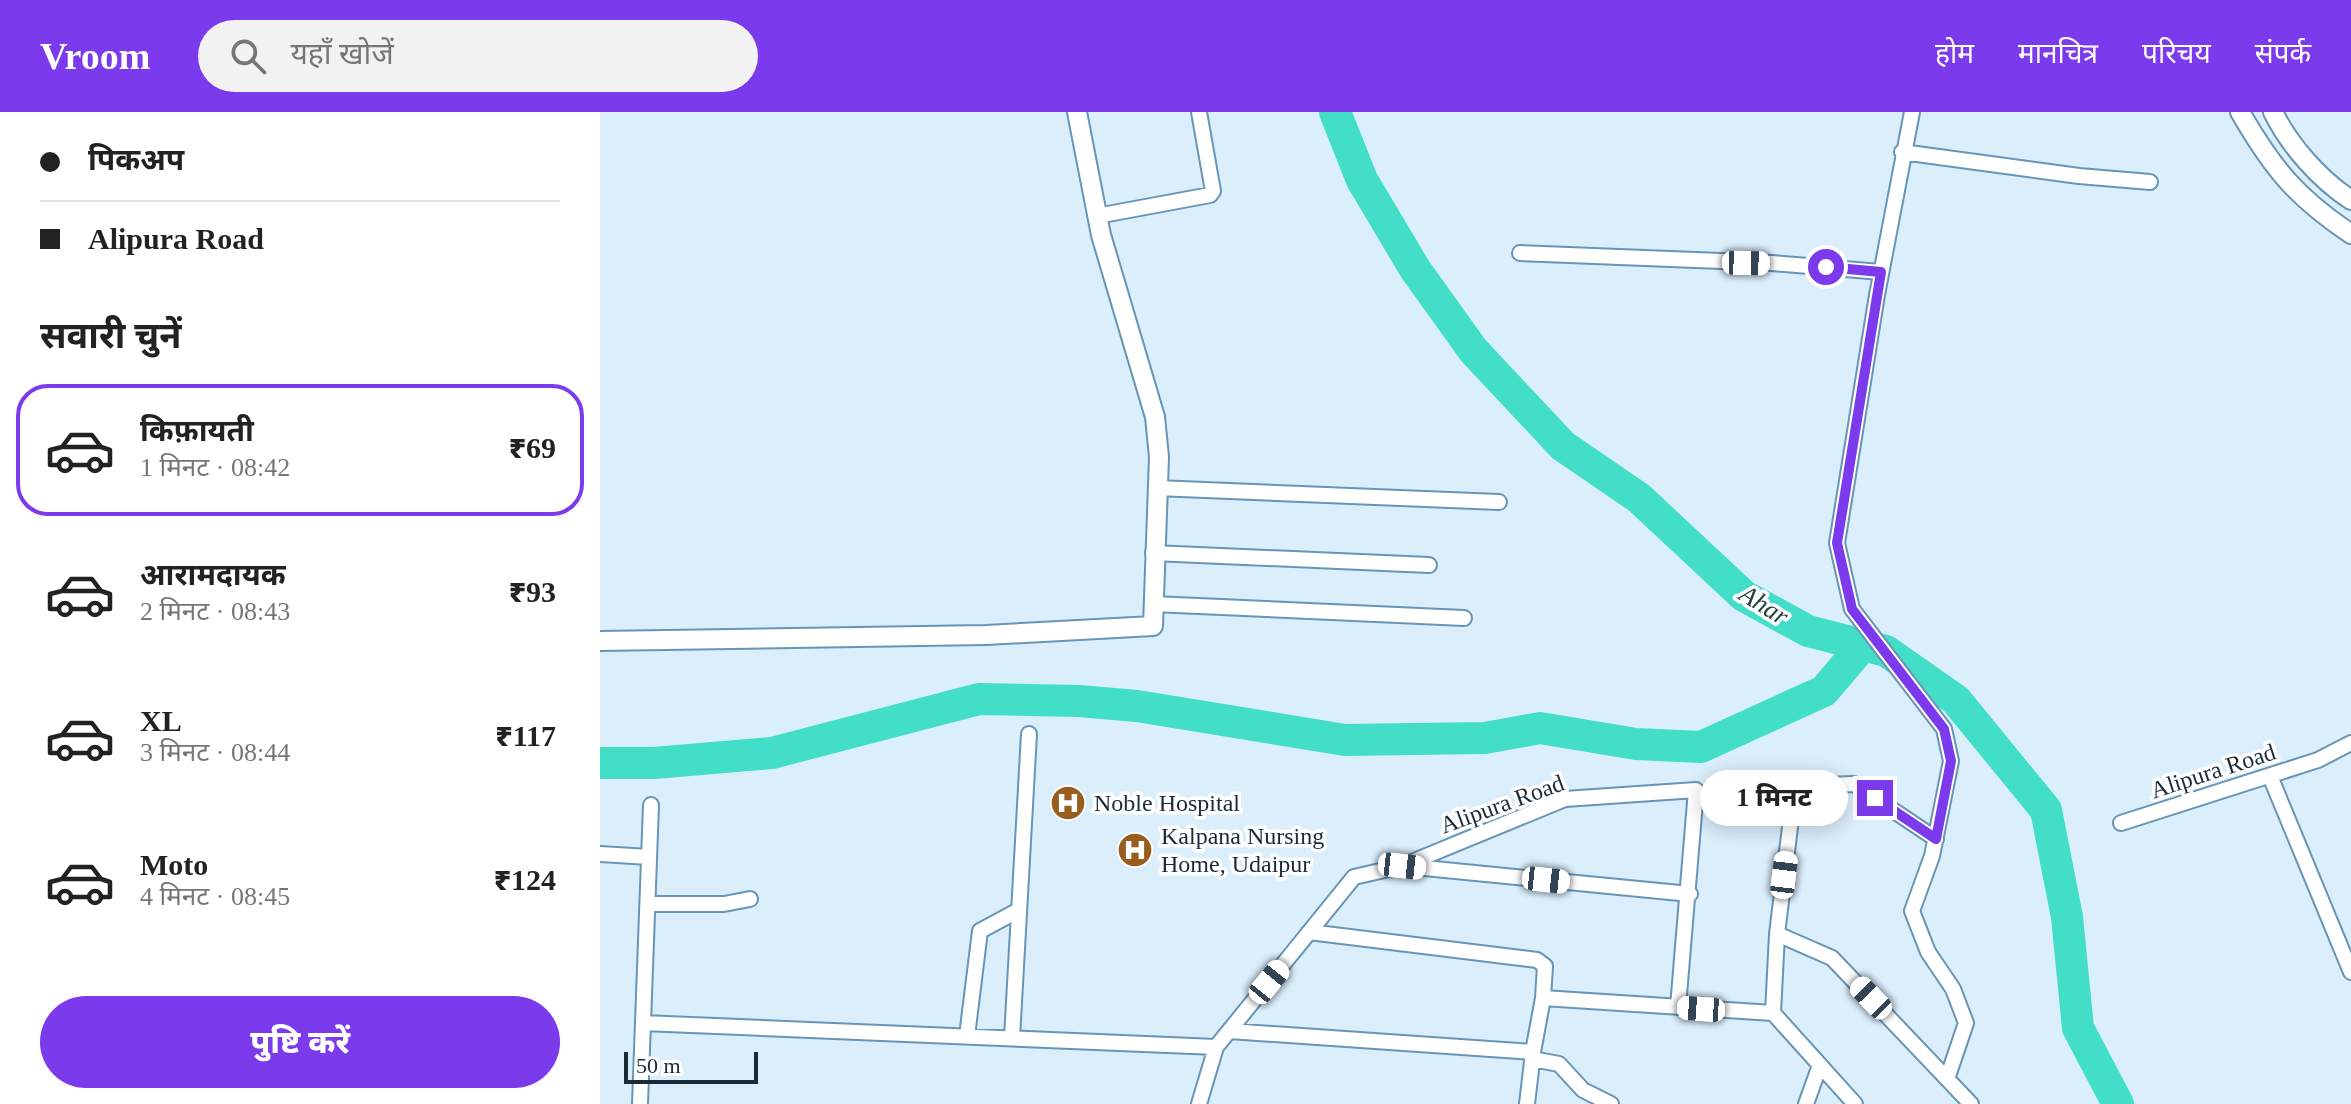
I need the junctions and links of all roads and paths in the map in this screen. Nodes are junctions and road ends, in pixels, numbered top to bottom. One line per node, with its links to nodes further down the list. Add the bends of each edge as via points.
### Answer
1 (1077, 112): 9 (street)
2 (1199, 112): 9 (street, via 1210,195)
3 (1912, 112): 6 (street)
4 (2240, 112): 10 (street, via 2279,173 2309,206)
5 (2273, 112): 8 (street, via 2284,135)
6 (1902, 152): 7 (street); 12 (street)
7 (2150, 182)
8 (2351, 200)
9 (1097, 216): 13 (street, via 1155,417)
10 (2351, 234)
11 (1520, 253): 12 (street)
12 (1881, 272): 25 (street, via 1837,543 1852,609 1944,729 1951,761)
13 (1156, 488): 14 (street); 15 (street)
14 (1499, 502)
15 (1153, 553): 16 (street); 17 (street)
16 (1429, 565)
17 (1153, 604): 18 (street); 19 (street, via 1153,626 986,635)
18 (1464, 618)
19 (600, 641)
20 (1029, 734): 32 (street)
21 (2351, 743): 22 (street, Alipura Road)
22 (2270, 776): 24 (street, Alipura Road); 35 (street)
23 (651, 805): 27 (street)
24 (2121, 823)
25 (1936, 839): 34 (street, via 1854,784 1795,786); 46 (street, via 1912,911 1966,1023)
26 (600, 854): 27 (street)
27 (649, 857): 31 (street)
28 (1402, 866): 29 (street); 29 (street, Alipura Road, via 1565,799 1696,790); 33 (street, Alipura Road, via 1354,877)
29 (1690, 894): 37 (street)
30 (750, 899): 31 (street)
31 (648, 904): 39 (street)
32 (1019, 910): 41 (street, via 980,931); 42 (street)
33 (1309, 932): 36 (street, via 1537,960 1545,966); 40 (street, Alipura Road)
34 (1777, 934): 38 (street); 46 (street, via 1832,958)
35 (2351, 972)
36 (1543, 998): 37 (street); 44 (street)
37 (1678, 1007): 38 (street)
38 (1773, 1013): 45 (street)
39 (643, 1023): 41 (street); 47 (street)
40 (1229, 1031): 43 (street, Alipura Road); 44 (street)
41 (967, 1036): 42 (street)
42 (1012, 1038): 43 (street)
43 (1216, 1047): 48 (street)
44 (1532, 1056): 49 (street); 50 (street, via 1559,1064 1583,1090)
45 (1820, 1065): 51 (street); 52 (street)
46 (1947, 1079): 53 (street)
47 (640, 1104)
48 (1199, 1104)
49 (1527, 1104)
50 (1611, 1104)
51 (1806, 1104)
52 (1855, 1104)
53 (1971, 1104)

